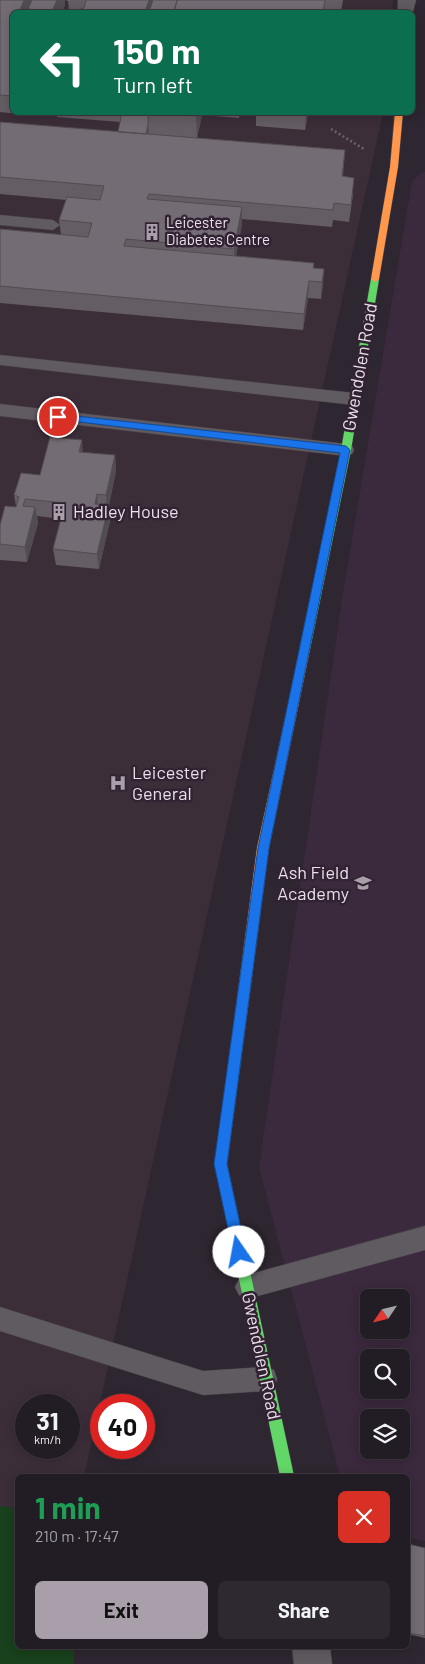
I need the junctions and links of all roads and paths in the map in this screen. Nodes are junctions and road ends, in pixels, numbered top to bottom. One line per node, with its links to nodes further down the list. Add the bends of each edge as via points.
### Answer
1 (399, 115): 5 (street, Gwendolen Road, via 394,167)
2 (0, 220): 3 (lane)
3 (53, 225)
4 (0, 360): 5 (lane)
5 (354, 399): 7 (street, Gwendolen Road)
6 (0, 410): 7 (lane)
7 (346, 450): 9 (street, Gwendolen Road, via 263,848 221,1164)
8 (425, 1238): 9 (lane)
9 (247, 1287): 11 (street, Gwendolen Road)
10 (0, 1318): 11 (lane, via 202,1383)
11 (265, 1380): 12 (street, Gwendolen Road)
12 (287, 1474)
13 (311, 1649): 14 (street)
14 (313, 1664)

